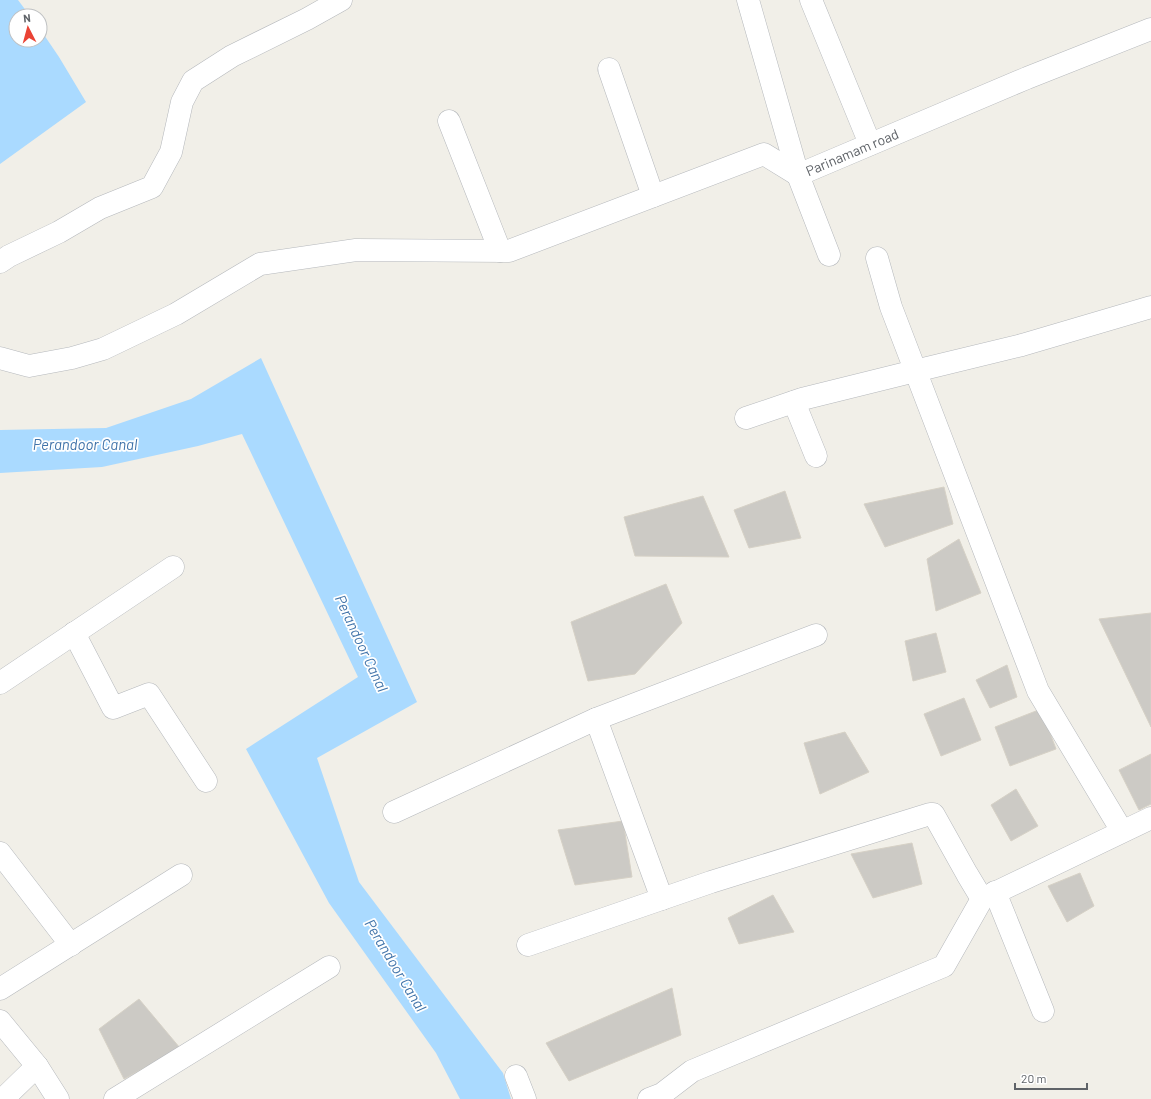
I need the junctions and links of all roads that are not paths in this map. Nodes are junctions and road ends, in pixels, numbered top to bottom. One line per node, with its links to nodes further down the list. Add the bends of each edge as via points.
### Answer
1 (341, 0): 13 (street, via 307,20 232,56 192,81 182,102 171,152 152,187 100,208)
2 (748, 0): 8 (street)
3 (810, 0): 7 (street)
4 (1151, 29): 7 (street, Parinamam road)
5 (609, 69): 9 (street)
6 (449, 120): 10 (street)
7 (870, 144): 8 (street, Parinamam road)
8 (798, 175): 9 (street, Parinamam road, via 764,154); 11 (street)
9 (653, 196): 10 (street, Parinamam road)
10 (504, 251): 15 (street, via 356,250 260,264 176,314 103,349 29,366)
11 (829, 255)
12 (877, 258): 16 (street, via 891,307)
13 (0, 262)
14 (1151, 307): 16 (street, via 1022,345)
15 (0, 358)
16 (915, 370): 17 (street); 28 (street, via 1038,691)
17 (794, 402): 18 (street); 19 (street)
18 (746, 418)
19 (816, 456)
20 (173, 567): 21 (street)
21 (74, 633): 23 (street); 25 (street, via 113,708 149,694)
22 (816, 635): 24 (street)
23 (0, 683)
24 (596, 719): 26 (street); 32 (street)
25 (206, 781)
26 (394, 812)
27 (1151, 818): 28 (street)
28 (1122, 831): 31 (street)
29 (0, 853): 33 (street)
30 (181, 875): 33 (street)
31 (989, 895): 32 (street, via 967,874 934,815 930,814); 37 (street); 45 (street, via 944,966 692,1071 662,1094)
32 (662, 898): 34 (street)
33 (72, 945): 36 (street)
34 (528, 945)
35 (329, 967): 43 (street)
36 (0, 989)
37 (1043, 1011)
38 (0, 1021): 39 (street)
39 (37, 1066): 41 (street); 42 (street)
40 (516, 1076): 44 (street)
41 (3, 1099)
42 (58, 1099)
43 (115, 1099)
44 (525, 1099)
45 (649, 1099)

